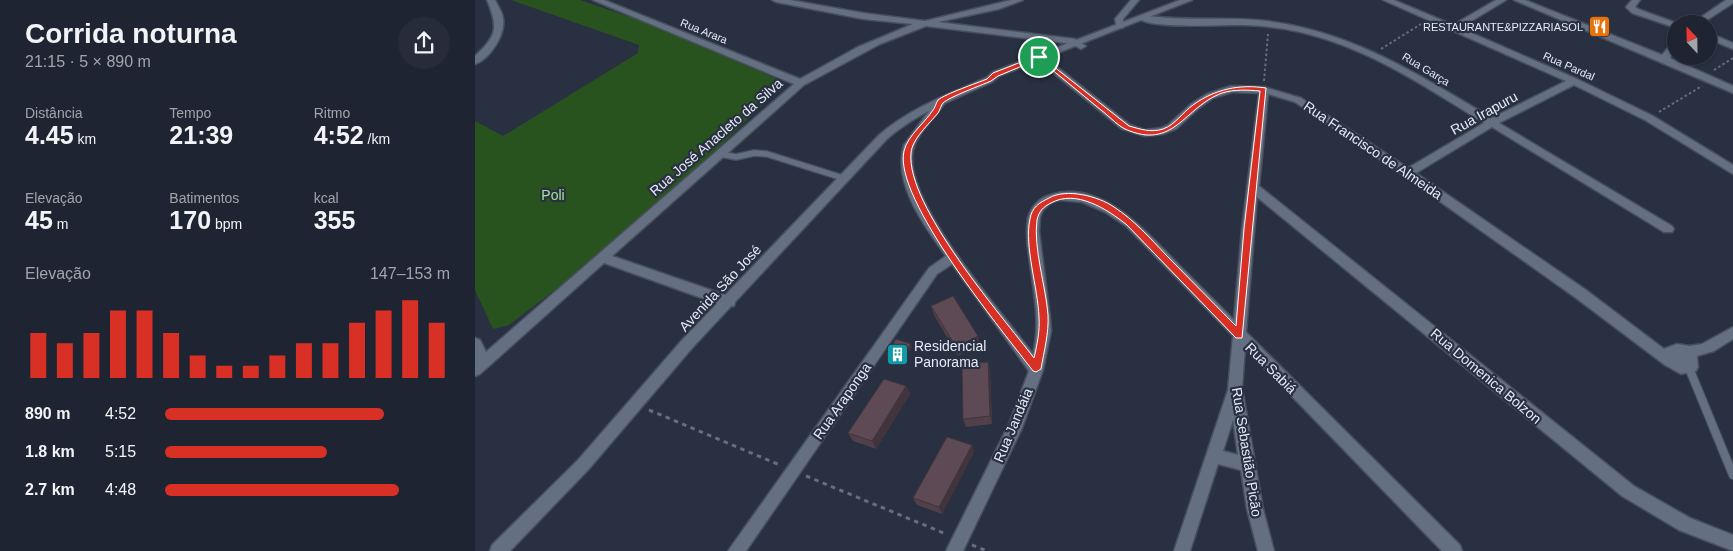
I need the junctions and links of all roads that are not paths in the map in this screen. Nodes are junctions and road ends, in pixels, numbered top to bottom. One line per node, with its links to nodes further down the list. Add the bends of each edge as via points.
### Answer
1 (491, 0): 26 (street, via 499,17 498,32 487,50)
2 (597, 0): 28 (street, Rua Arara)
3 (776, 0): 15 (street, via 863,16)
4 (1019, 0): 15 (street, Rua José Anacleto da Silva)
5 (1135, 0): 16 (street, via 1119,19)
6 (1189, 0): 13 (street, Avenida São José)
7 (1387, 0): 17 (street, Rua Pardal)
8 (1502, 0): 17 (street)
9 (1518, 0): 25 (street)
10 (1635, 0): 14 (street, via 1631,7 1635,11)
11 (1733, 0): 12 (street)
12 (1708, 15)
13 (1142, 18): 16 (street, Avenida São José); 32 (street, Rua Garça, via 1163,22 1270,24 1321,34 1374,54)
14 (1667, 22)
15 (926, 23): 18 (street); 28 (street, Rua José Anacleto da Silva, via 844,57)
16 (1120, 26): 20 (street, Avenida São José)
17 (1453, 29): 27 (street, Rua Pardal)
18 (1050, 38): 20 (street); 22 (street)
19 (1717, 39): 21 (street)
20 (1081, 43): 22 (street, Avenida São José)
21 (1733, 46)
22 (1065, 49): 24 (street, Avenida São José)
23 (1667, 55): 25 (street)
24 (1042, 59): 29 (street, Rua Francisco de Almeida, via 1126,127 1145,133 1172,127 1195,106 1221,92 1241,88); 31 (street, Avenida São José)
25 (1664, 59): 30 (street)
26 (475, 61)
27 (1574, 81): 32 (street, Rua Irapuru); 34 (street, Rua Pardal, via 1649,118)
28 (801, 83): 33 (street, Rua José Anacleto da Silva)
29 (1264, 90): 35 (street, Rua Francisco de Almeida, via 1311,107); 37 (street, Rua Sebastião Picão)
30 (1733, 90)
31 (941, 102): 36 (street, Avenida São José, via 899,124); 39 (street, via 910,144 907,164 919,202)
32 (1491, 123): 35 (street, Rua Irapuru); 38 (street, Rua Garça)
33 (720, 154): 36 (lane, via 736,157 767,154); 40 (street, Rua José Anacleto da Silva)
34 (1733, 170)
35 (1408, 173): 46 (street, Rua Francisco de Almeida, via 1644,340)
36 (843, 178): 41 (street, Avenida São José)
37 (1253, 187): 43 (street, Rua Sebastião Picão); 54 (street, Rua Domenica Bolzon, via 1628,491 1685,524)
38 (1668, 228)
39 (953, 257): 49 (street); 56 (street, Rua Araponga, via 933,271)
40 (603, 258): 41 (street); 47 (street, Rua José Anacleto da Silva)
41 (729, 302): 55 (street, Avenida São José, via 688,344 583,465)
42 (1733, 332): 45 (street)
43 (1239, 336): 49 (street, Rua Sabiá, via 1123,218 1099,202 1057,196 1036,210 1033,220 1044,316); 50 (street, Rua Sebastião Picão); 60 (street, Rua Sabiá)
44 (475, 344): 47 (street)
45 (1710, 348): 46 (street); 48 (street)
46 (1674, 354): 48 (street, Rua Francisco de Almeida, via 1681,368)
47 (479, 366)
48 (1691, 366): 53 (lane)
49 (1036, 369): 57 (street, Rua Jandáia, via 1001,454)
50 (1235, 388): 51 (street); 52 (street, Rua Sebastião Picão)
51 (1213, 456): 52 (street); 58 (street)
52 (1246, 464): 59 (street, Rua Sebastião Picão)
53 (1733, 475)
54 (1733, 543)
55 (499, 551)
56 (736, 551)
57 (954, 551)
58 (1182, 551)
59 (1267, 551)
60 (1454, 551)

